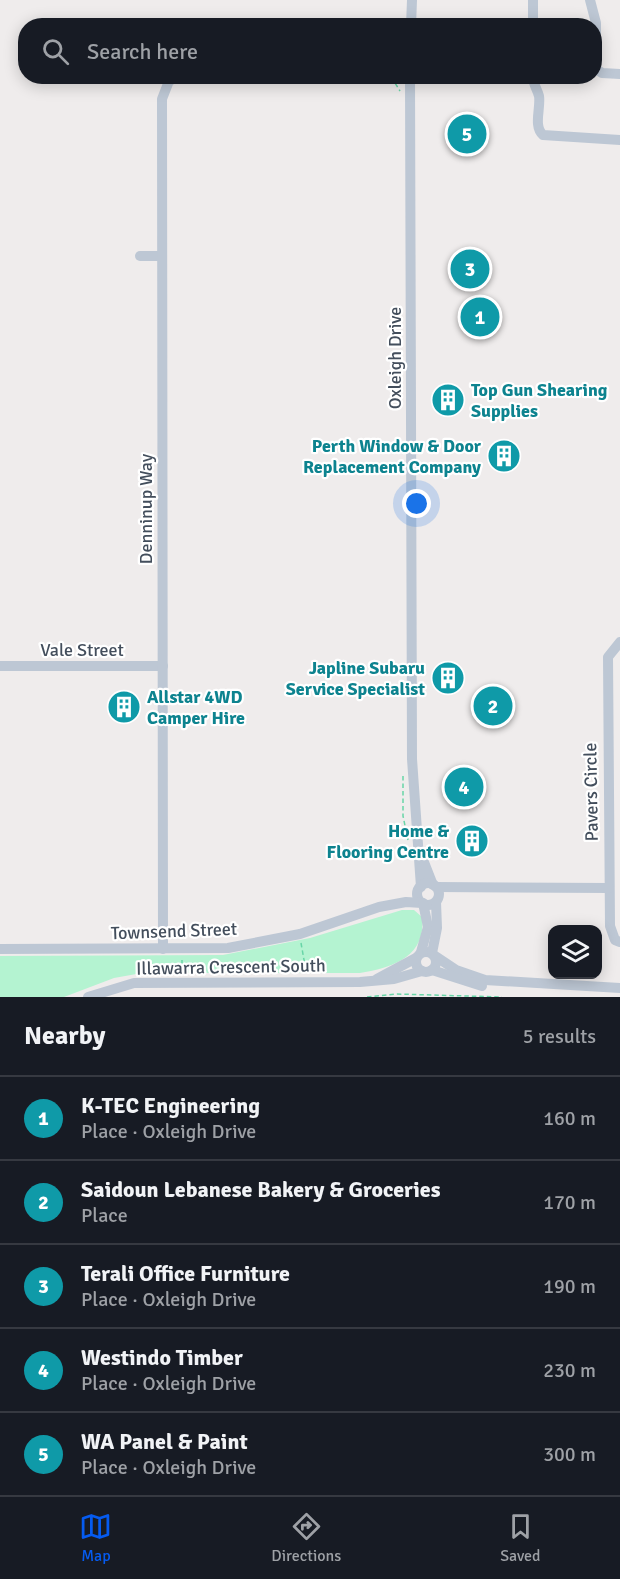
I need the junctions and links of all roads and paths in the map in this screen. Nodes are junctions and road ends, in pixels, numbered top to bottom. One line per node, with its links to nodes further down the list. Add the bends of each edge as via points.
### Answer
1 (412, 0): 4 (street)
2 (533, 0): 5 (street)
3 (590, 0): 6 (street)
4 (411, 18)
5 (533, 18)
6 (594, 18)
7 (602, 74): 8 (street)
8 (620, 74)
9 (168, 84): 14 (street, Denninup Way, via 162,99)
10 (410, 84): 20 (street, Oxleigh Drive, via 412,759 414,820)
11 (534, 84): 12 (street, via 539,97 538,128 543,135)
12 (620, 140)
13 (140, 256): 14 (street)
14 (162, 256): 17 (street, Denninup Way)
15 (620, 642): 18 (street, Pavers Circle, via 608,657)
16 (0, 666): 17 (street, Vale Street)
17 (163, 666): 30 (street, Denninup Way)
18 (607, 789): 19 (street); 23 (street, Pavers Circle)
19 (620, 789)
20 (421, 854): 21 (street, Oxleigh Drive); 22 (street, Oxleigh Drive)
21 (434, 886): 22 (street); 24 (street); 25 (street, via 439,893)
22 (420, 888): 26 (street, via 418,898); 27 (street, Townsend Street)
23 (609, 888): 24 (street); 29 (street, Pavers Circle, via 610,926 615,940)
24 (464, 889): 25 (street)
25 (436, 901): 26 (street); 33 (street, via 436,928)
26 (423, 903): 27 (street, Townsend Street); 33 (street, via 428,927)
27 (379, 907): 28 (street, Townsend Street)
28 (300, 934): 31 (street, Townsend Street, via 228,948); 35 (path)
29 (620, 942)
30 (163, 949): 31 (street, Townsend Street); 32 (street, Townsend Street)
31 (182, 949): 36 (path)
32 (0, 950)
33 (426, 955): 34 (street, via 436,965); 34 (street, via 417,967); 37 (street, Illawarra Crescent South); 38 (street, via 484,980)
34 (427, 970): 37 (street, Illawarra Crescent South); 39 (street, via 487,986)
35 (306, 971)
36 (182, 972)
37 (377, 980): 40 (street, Illawarra Crescent South, via 134,983)
38 (620, 988)
39 (620, 995)
40 (88, 997)
41 (367, 997): 42 (path)
42 (502, 997)

